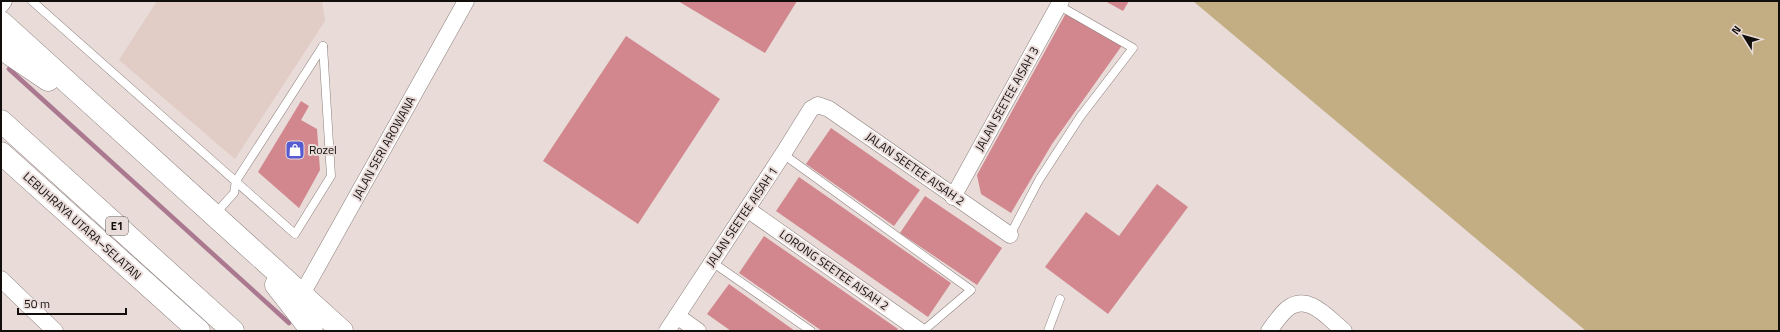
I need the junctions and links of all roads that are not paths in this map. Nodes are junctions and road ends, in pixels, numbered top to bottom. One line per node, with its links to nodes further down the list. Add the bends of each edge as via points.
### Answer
1 (4, 1): 5 (street)
2 (32, 1): 13 (lane)
3 (466, 1): 21 (street, JALAN SERI AROWANA)
4 (1060, 3): 14 (street, JALAN SEETEE AISAH 3); 17 (lane, via 1133,48 1080,117 1038,180)
5 (1, 5)
6 (1, 22): 10 (highway)
7 (1, 48): 10 (highway)
8 (818, 105): 12 (street, JALAN SEETEE AISAH 1, via 811,109); 14 (street, JALAN SEETEE AISAH 2, via 830,109)
9 (1, 121): 26 (highway, LEBUHRAYA UTARA–SELATAN / E1)
10 (117, 126): 16 (highway)
11 (1, 153): 25 (highway, LEBUHRAYA UTARA–SELATAN / E1)
12 (783, 154): 15 (street, JALAN SEETEE AISAH 1); 32 (lane, via 972,290)
13 (236, 181): 13 (lane, via 295,234 331,176 323,46); 16 (lane, via 234,193)
14 (954, 197): 17 (street, JALAN SEETEE AISAH 2)
15 (747, 209): 19 (street, JALAN SEETEE AISAH 1); 32 (street, LORONG SEETEE AISAH 2)
16 (214, 215): 18 (highway)
17 (1010, 235)
18 (241, 240): 21 (highway); 27 (highway)
19 (712, 262): 23 (street, JALAN SEETEE AISAH 1); 31 (lane)
20 (1, 279): 24 (street)
21 (302, 294): 28 (highway)
22 (1060, 300): 33 (lane)
23 (677, 316): 29 (street, JALAN SEETEE AISAH 1); 30 (street)
24 (54, 331)
25 (199, 331)
26 (233, 331)
27 (312, 331)
28 (342, 331)
29 (667, 331)
30 (698, 331)
31 (811, 331)
32 (921, 331)
33 (1048, 331)
34 (1269, 331): 35 (street, via 1286,309 1299,303 1309,303)
35 (1344, 331)

